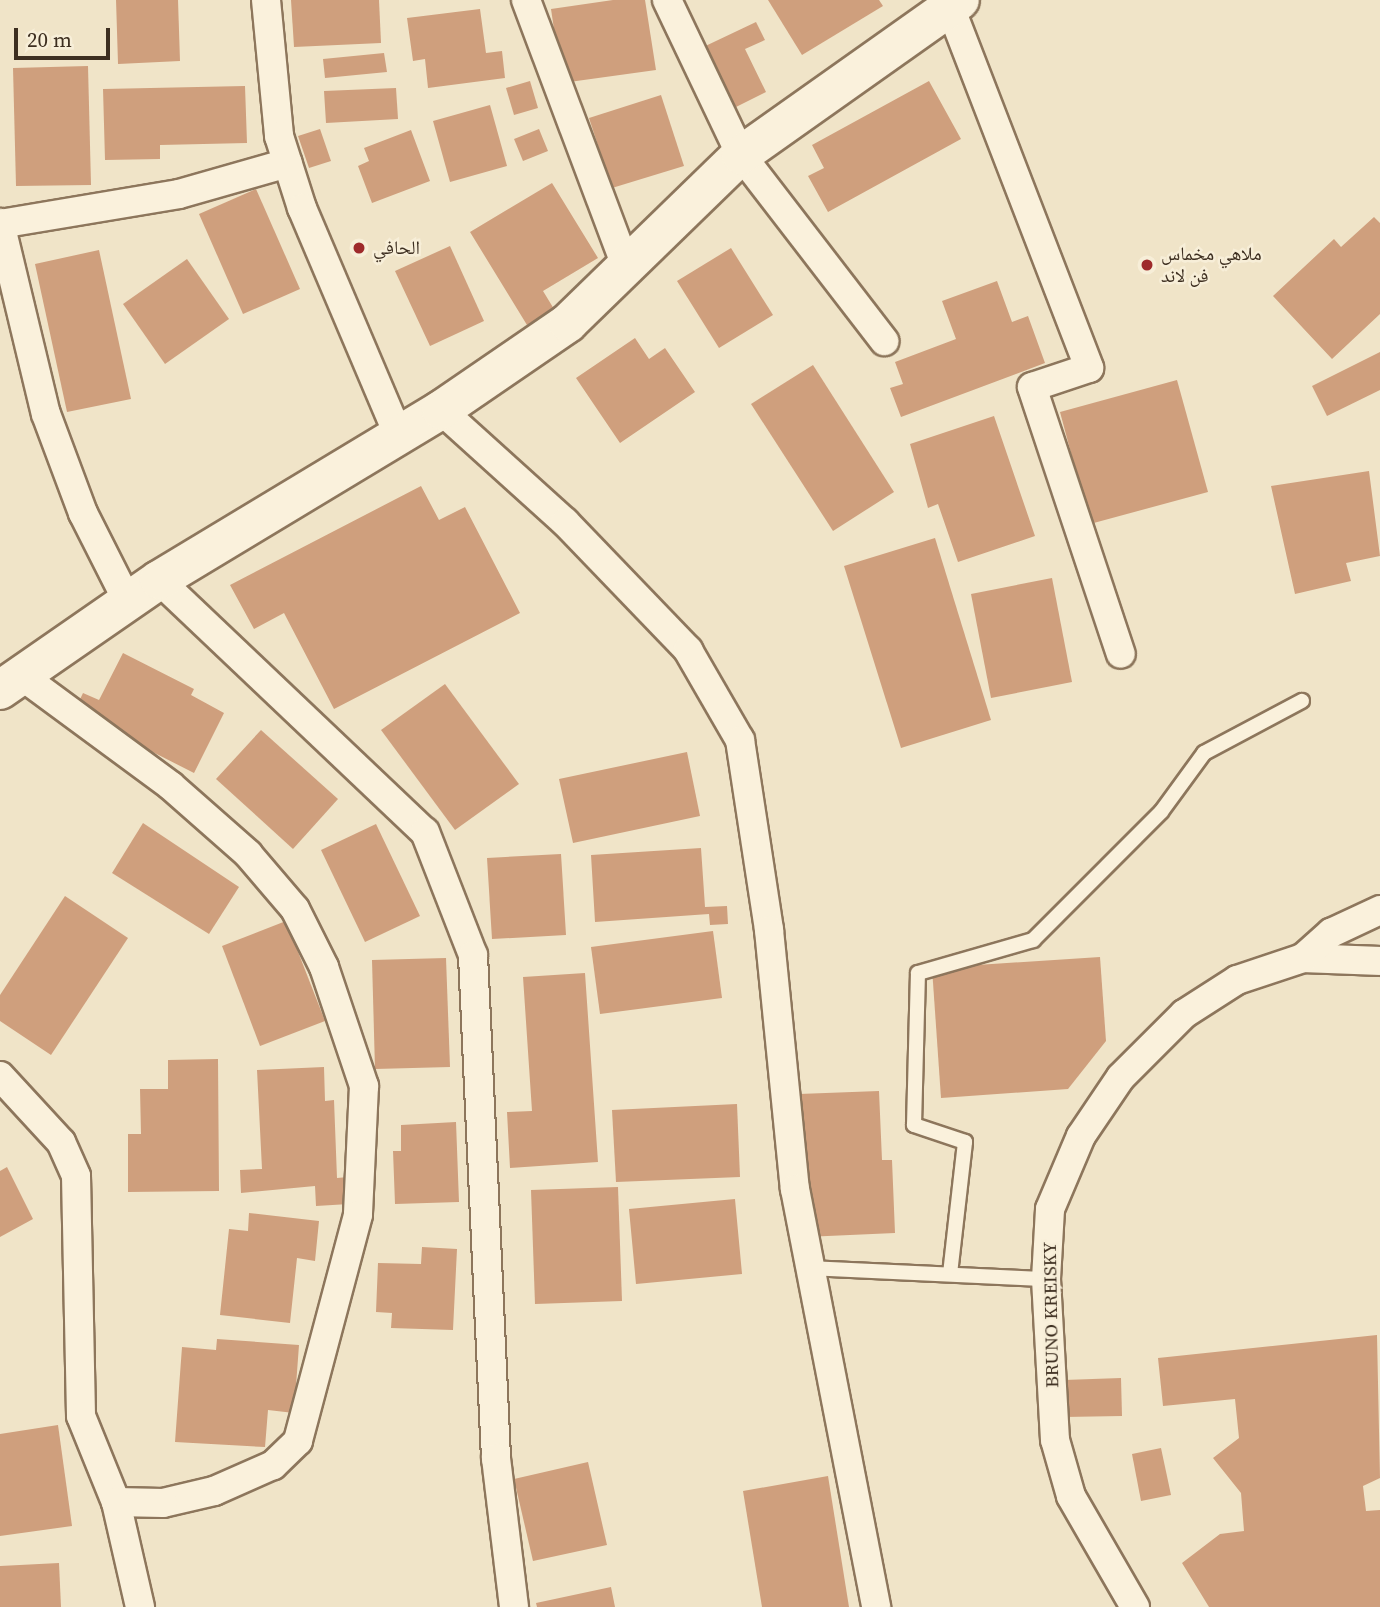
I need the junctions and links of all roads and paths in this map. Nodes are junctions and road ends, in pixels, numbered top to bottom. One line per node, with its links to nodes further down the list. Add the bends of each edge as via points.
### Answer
1 (266, 0): 6 (street, via 271,78)
2 (526, 0): 8 (street)
3 (667, 0): 5 (street)
4 (955, 3): 5 (street); 14 (street, via 1089,368 1032,387)
5 (741, 155): 8 (street); 9 (street)
6 (288, 163): 7 (street, via 179,194); 11 (street, via 354,337)
7 (0, 223): 13 (street, via 46,414 83,513)
8 (625, 264): 10 (street, via 568,323)
9 (884, 341)
10 (441, 410): 11 (street); 21 (street, via 565,522 688,650 740,740)
11 (397, 432): 12 (street)
12 (159, 580): 13 (street); 26 (street, via 425,832 473,955 496,1458)
13 (128, 602): 15 (street)
14 (1121, 654)
15 (11, 683): 24 (street, via 171,786 248,854 295,909 324,967 364,1086 358,1215 298,1441 273,1465 214,1491 163,1503)
16 (1302, 701): 22 (lane, via 1204,753 1161,812 1033,940 918,973 914,1125 965,1142)
17 (1380, 910): 18 (street, via 1331,933)
18 (1303, 958): 19 (street); 23 (street, BRUNO KREISKY, via 1226,986 1184,1014 1121,1077 1081,1136 1050,1209)
19 (1380, 961)
20 (0, 1076): 24 (street, via 61,1142 76,1176 81,1416)
21 (810, 1268): 22 (lane); 27 (street)
22 (950, 1274): 23 (lane)
23 (1046, 1279): 28 (street, BRUNO KREISKY, via 1055,1440 1071,1496)
24 (116, 1502): 25 (street)
25 (140, 1607)
26 (514, 1607)
27 (876, 1607)
28 (1135, 1607)

